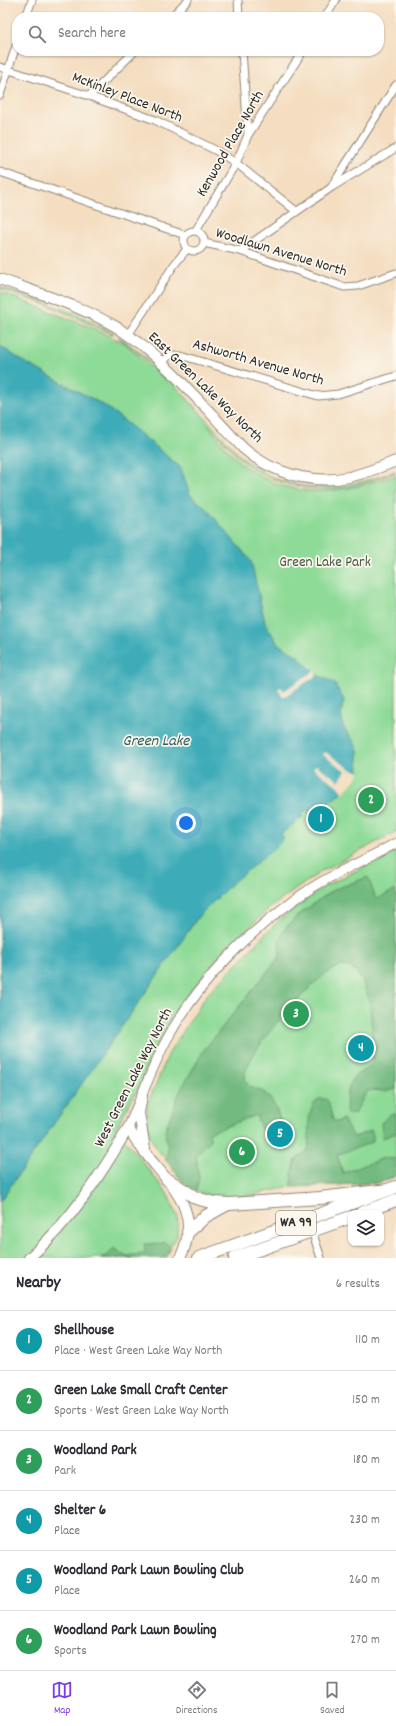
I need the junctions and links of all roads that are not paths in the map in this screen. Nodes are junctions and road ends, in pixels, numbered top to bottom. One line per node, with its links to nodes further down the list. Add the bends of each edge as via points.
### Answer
1 (32, 0): 5 (street)
2 (188, 0): 6 (street)
3 (238, 0): 7 (street)
4 (336, 0): 8 (street)
5 (28, 12)
6 (175, 12)
7 (239, 12)
8 (328, 12)
9 (13, 56): 14 (street)
10 (130, 56): 17 (street)
11 (242, 56): 18 (street)
12 (300, 56): 18 (street, Kenwood Place North)
13 (0, 67): 14 (street, McKinley Place North)
14 (8, 70): 16 (street); 17 (street, McKinley Place North)
15 (396, 85): 22 (street)
16 (0, 95)
17 (89, 96): 20 (street, McKinley Place North, via 155,120)
18 (248, 135): 20 (street, Kenwood Place North)
19 (396, 148): 22 (street)
20 (236, 163): 23 (street, McKinley Place North); 24 (street, Kenwood Place North)
21 (0, 172): 25 (street)
22 (332, 187): 23 (street)
23 (296, 211): 28 (street)
24 (196, 230): 25 (street); 26 (street, via 203,236)
25 (185, 235): 27 (street, via 184,244)
26 (204, 243): 27 (street, via 198,250); 28 (street, Woodlawn Avenue North)
27 (187, 249): 31 (street)
28 (240, 251): 29 (street, Woodlawn Avenue North, via 344,287 358,286)
29 (396, 273)
30 (0, 279): 31 (main road, East Green Lake Way North, via 71,305 102,319)
31 (128, 335): 32 (main road, East Green Lake Way North)
32 (161, 362): 33 (street, Ashworth Avenue North, via 170,355 180,355 318,396 338,394); 34 (main road, East Green Lake Way North, via 243,448 274,468 299,476 332,479 357,475)
33 (396, 376)
34 (396, 461)
35 (396, 843): 36 (street, West Green Lake Way North, via 310,889 280,910 228,958 184,1011 155,1064)
36 (142, 1096): 37 (street, West Green Lake Way North); 38 (main road, via 140,1119)
37 (128, 1128): 38 (main road); 49 (main road, West Green Lake Way North, via 80,1203 47,1242)
38 (146, 1155): 39 (main road)
39 (167, 1179): 42 (highway, via 202,1201); 46 (main road, via 184,1204)
40 (392, 1189): 42 (highway); 47 (highway, WA 99)
41 (396, 1200): 43 (highway)
42 (229, 1204): 46 (highway, via 206,1216)
43 (369, 1210)
44 (348, 1218): 45 (highway, WA 99)
45 (312, 1231): 48 (highway, WA 99); 51 (street)
46 (188, 1232): 50 (main road)
47 (201, 1257)
48 (241, 1257)
49 (29, 1258)
50 (180, 1258)
51 (321, 1258)

